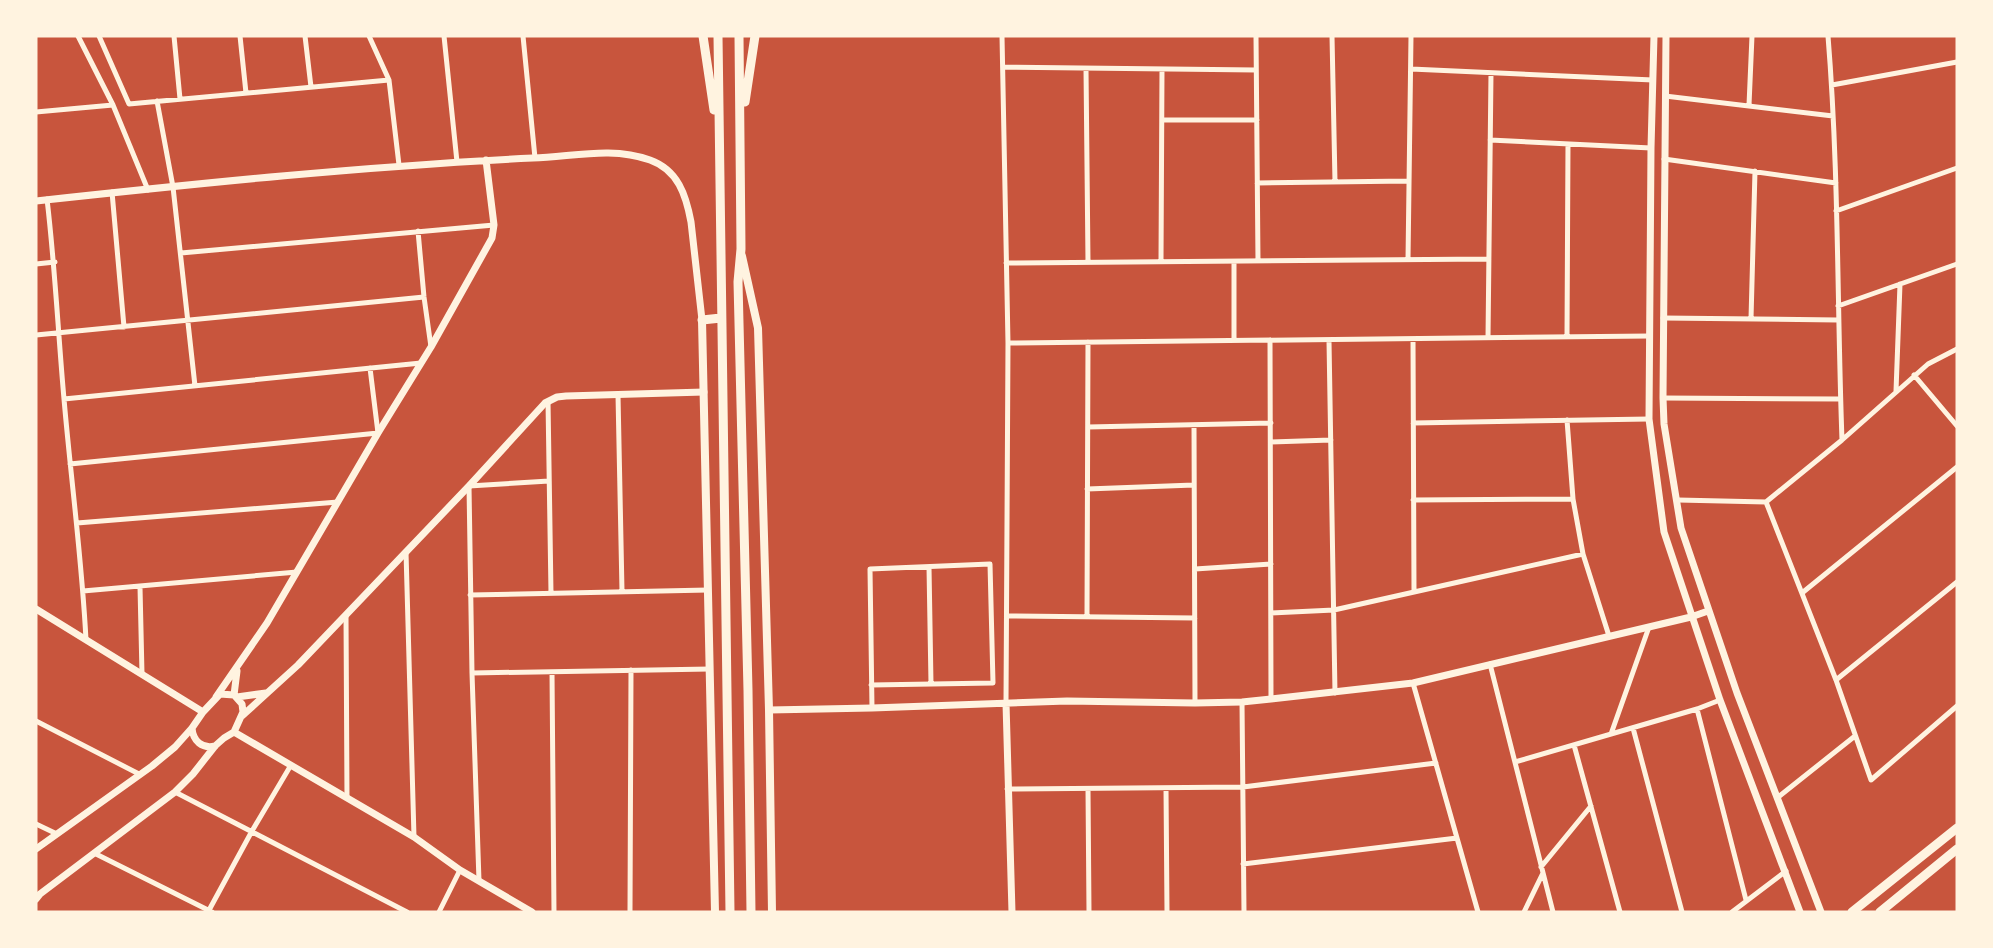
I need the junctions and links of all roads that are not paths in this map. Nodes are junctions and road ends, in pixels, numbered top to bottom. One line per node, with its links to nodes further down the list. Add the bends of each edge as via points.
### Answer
1 (78, 36): 36 (street)
2 (99, 36): 35 (street, via 129,104)
3 (174, 36): 34 (street)
4 (240, 36): 32 (street)
5 (305, 36): 31 (street)
6 (370, 36): 28 (street)
7 (444, 36): 52 (street)
8 (523, 36): 49 (street)
9 (703, 36): 48 (main road)
10 (718, 36): 48 (main road)
11 (739, 36): 46 (main road)
12 (755, 36): 46 (main road, via 746,85)
13 (1002, 36): 22 (street)
14 (1256, 36): 26 (street)
15 (1332, 36): 57 (street)
16 (1411, 36): 25 (street)
17 (1654, 36): 29 (street)
18 (1666, 36): 33 (street)
19 (1752, 36): 37 (street)
20 (1828, 36): 30 (street)
21 (1957, 62): 30 (street)
22 (1003, 67): 23 (street); 77 (street)
23 (1086, 69): 24 (street); 75 (street)
24 (1162, 69): 26 (street); 40 (street)
25 (1411, 69): 27 (street); 56 (street)
26 (1256, 70): 41 (street)
27 (1491, 73): 29 (street); 44 (street)
28 (388, 80): 31 (street); 53 (street)
29 (1653, 80): 43 (street)
30 (1832, 85): 39 (street)
31 (311, 87): 32 (street)
32 (246, 93): 34 (street)
33 (1665, 96): 37 (street); 42 (street)
34 (180, 99): 35 (street)
35 (157, 101): 60 (street)
36 (113, 105): 38 (street); 61 (street)
37 (1749, 105): 39 (street)
38 (36, 112)
39 (1833, 116): 59 (street)
40 (1162, 120): 41 (street); 72 (street)
41 (1257, 120): 58 (street)
42 (1664, 128): 43 (street); 50 (street)
43 (1652, 129): 47 (street)
44 (1490, 140): 45 (street); 71 (street)
45 (1568, 144): 47 (street); 93 (street)
46 (741, 147): 68 (main road)
47 (1650, 148): 92 (street)
48 (719, 155): 83 (main road)
49 (535, 158): 51 (street); 87 (street, via 617,153 649,160 670,172 681,185 688,207)
50 (1664, 159): 55 (street); 84 (street)
51 (486, 160): 52 (street); 66 (street)
52 (457, 162): 53 (street)
53 (399, 165): 60 (street)
54 (1957, 168): 65 (street)
55 (1754, 171): 59 (street); 85 (street)
56 (1409, 181): 57 (street); 70 (street)
57 (1335, 182): 58 (street)
58 (1257, 183): 73 (street)
59 (1836, 183): 65 (street)
60 (173, 187): 61 (street); 69 (street)
61 (148, 190): 62 (street)
62 (112, 192): 63 (street); 89 (street)
63 (47, 199): 64 (street); 74 (street)
64 (36, 201)
65 (1836, 211): 82 (street)
66 (494, 225): 67 (street); 101 (street, via 492,238)
67 (418, 231): 69 (street); 81 (street)
68 (741, 249): 187 (main road, via 758,328); 234 (main road, via 739,292)
69 (181, 253): 86 (street)
70 (1408, 260): 71 (street); 73 (street)
71 (1489, 260): 94 (street)
72 (1161, 261): 75 (street); 76 (street)
73 (1258, 261): 76 (street)
74 (55, 262): 78 (street); 90 (street)
75 (1088, 262): 77 (street)
76 (1234, 262): 96 (street)
77 (1006, 263): 100 (street)
78 (36, 264)
79 (1957, 264): 80 (street)
80 (1900, 284): 82 (street); 108 (street)
81 (424, 297): 86 (street); 101 (street)
82 (1838, 306): 88 (street)
83 (721, 318): 87 (main road); 233 (main road)
84 (1663, 318): 85 (street); 110 (street)
85 (1751, 319): 88 (street)
86 (188, 320): 89 (street); 106 (street)
87 (702, 320): 107 (main road)
88 (1838, 320): 112 (street)
89 (124, 327): 90 (street)
90 (58, 333): 91 (street); 111 (street)
91 (36, 335)
92 (1650, 336): 93 (street); 114 (street)
93 (1567, 337): 94 (street)
94 (1488, 338): 95 (street)
95 (1413, 339): 98 (street); 117 (street)
96 (1234, 340): 97 (street); 99 (street)
97 (1270, 340): 98 (street); 116 (street)
98 (1329, 340): 122 (street)
99 (1088, 342): 100 (street); 120 (street)
100 (1008, 343): 157 (street)
101 (431, 347): 103 (street)
102 (1957, 349): 105 (street, via 1928,364)
103 (422, 363): 104 (street); 121 (street)
104 (370, 368): 106 (street); 121 (street)
105 (1914, 376): 108 (street); 119 (street)
106 (195, 386): 111 (street)
107 (704, 392): 109 (street); 145 (main road)
108 (1896, 392): 123 (street)
109 (618, 395): 113 (street, via 566,396); 147 (street)
110 (1662, 398): 112 (street); 133 (street)
111 (64, 399): 125 (street)
112 (1840, 399): 123 (street)
113 (548, 401): 127 (street); 129 (street)
114 (1648, 419): 115 (street); 159 (street, via 1664,532)
115 (1567, 420): 117 (street); 131 (street)
116 (1271, 423): 118 (street); 124 (street)
117 (1413, 424): 132 (street)
118 (1194, 425): 120 (street); 128 (street)
119 (1957, 426)
120 (1088, 427): 130 (street)
121 (378, 433): 125 (street); 134 (street)
122 (1331, 440): 124 (street); 153 (street)
123 (1842, 440): 135 (street)
124 (1271, 442): 139 (street)
125 (70, 464): 136 (street)
126 (1957, 467): 150 (street)
127 (549, 481): 129 (street); 149 (street)
128 (1194, 485): 130 (street); 141 (street)
129 (469, 486): 137 (street); 151 (street)
130 (1087, 489): 158 (street)
131 (1573, 499): 132 (street); 138 (street)
132 (1413, 500): 148 (street)
133 (1678, 500): 135 (street); 154 (street, via 1681,528)
134 (339, 502): 136 (street); 142 (street)
135 (1766, 502): 150 (street)
136 (77, 523): 146 (street)
137 (406, 552): 156 (street); 214 (street)
138 (1584, 554): 148 (street); 162 (street)
139 (1271, 564): 141 (street); 155 (street)
140 (929, 566): 173 (street); 173 (street, via 990,564 993,683); 174 (street, via 870,569)
141 (1195, 569): 160 (street)
142 (297, 572): 144 (street); 165 (street)
143 (1957, 582): 171 (street)
144 (140, 587): 146 (street); 169 (street)
145 (708, 590): 147 (street); 166 (main road)
146 (84, 591): 163 (street)
147 (622, 591): 149 (street)
148 (1414, 591): 153 (street)
149 (551, 593): 151 (street)
150 (1802, 593): 171 (street)
151 (470, 595): 170 (street)
152 (36, 610): 163 (street)
153 (1334, 610): 155 (street); 176 (street)
154 (1708, 611): 159 (street); 208 (street)
155 (1271, 613): 179 (street)
156 (346, 615): 175 (street); 207 (street)
157 (1008, 616): 158 (street); 182 (street)
158 (1087, 617): 160 (street)
159 (1691, 617): 161 (street); 180 (street)
160 (1195, 618): 183 (street)
161 (1649, 627): 162 (street); 194 (street)
162 (1608, 636): 164 (street)
163 (86, 640): 169 (street)
164 (1490, 664): 172 (street); 198 (street)
165 (238, 666): 177 (street); 178 (street)
166 (710, 669): 167 (street); 232 (main road)
167 (630, 670): 168 (street); 231 (street)
168 (552, 672): 170 (street); 230 (street)
169 (142, 674): 188 (street)
170 (472, 674): 223 (street)
171 (1836, 680): 195 (street)
172 (1413, 683): 176 (street); 199 (street)
173 (931, 684): 174 (street)
174 (871, 685): 185 (street)
175 (269, 692): 177 (street); 189 (street)
176 (1335, 693): 179 (street)
177 (235, 696): 178 (street, via 224,693); 189 (street, via 242,704)
178 (216, 697): 188 (street)
179 (1272, 699): 181 (street)
180 (1720, 700): 186 (street); 222 (street)
181 (1242, 702): 183 (street); 202 (street)
182 (1006, 703): 183 (street); 185 (street); 205 (street)
183 (1195, 703)
184 (1957, 706): 195 (street, via 1870,780)
185 (872, 708): 187 (street)
186 (1697, 709): 192 (street); 225 (street)
187 (769, 710): 235 (main road)
188 (203, 712): 191 (street)
189 (242, 716): 193 (street)
190 (36, 721): 201 (street)
191 (192, 728): 197 (street, via 197,742); 201 (street, via 166,755)
192 (1633, 728): 194 (street); 244 (street)
193 (234, 732): 197 (street); 200 (street)
194 (1611, 734): 196 (street)
195 (1855, 736): 208 (street)
196 (1574, 745): 198 (street); 209 (street)
197 (215, 746): 206 (street)
198 (1515, 762): 221 (street)
199 (1436, 763): 202 (street); 215 (street)
200 (291, 765): 207 (street); 212 (street)
201 (138, 774): 213 (street)
202 (1243, 786): 203 (street); 219 (street)
203 (1166, 788): 204 (street); 238 (street)
204 (1088, 789): 205 (street); 237 (street)
205 (1007, 790): 236 (street)
206 (175, 792): 212 (street); 218 (street)
207 (347, 798): 214 (street)
208 (1777, 798): 247 (street)
209 (1591, 806): 221 (street); 243 (street)
210 (36, 824): 213 (street)
211 (1957, 828): 248 (main road)
212 (252, 831): 226 (street); 227 (street)
213 (57, 834): 216 (street)
214 (414, 837): 220 (street)
215 (1457, 838): 219 (street); 240 (street)
216 (36, 849)
217 (1957, 850): 249 (main road)
218 (94, 853): 224 (street); 226 (street)
219 (1244, 864): 239 (street)
220 (460, 870): 223 (street); 228 (street)
221 (1542, 870): 241 (street); 242 (street)
222 (1786, 872): 225 (street); 246 (street)
223 (479, 881): 229 (street)
224 (36, 899)
225 (1746, 900): 245 (street)
226 (210, 911)
227 (406, 912)
228 (439, 912)
229 (532, 912)
230 (554, 912)
231 (630, 912)
232 (714, 912)
233 (730, 912)
234 (751, 912)
235 (772, 912)
236 (1012, 912)
237 (1089, 912)
238 (1167, 912)
239 (1244, 912)
240 (1478, 912)
241 (1524, 912)
242 (1553, 912)
243 (1620, 912)
244 (1682, 912)
245 (1732, 912)
246 (1800, 912)
247 (1821, 912)
248 (1852, 912)
249 (1880, 912)

